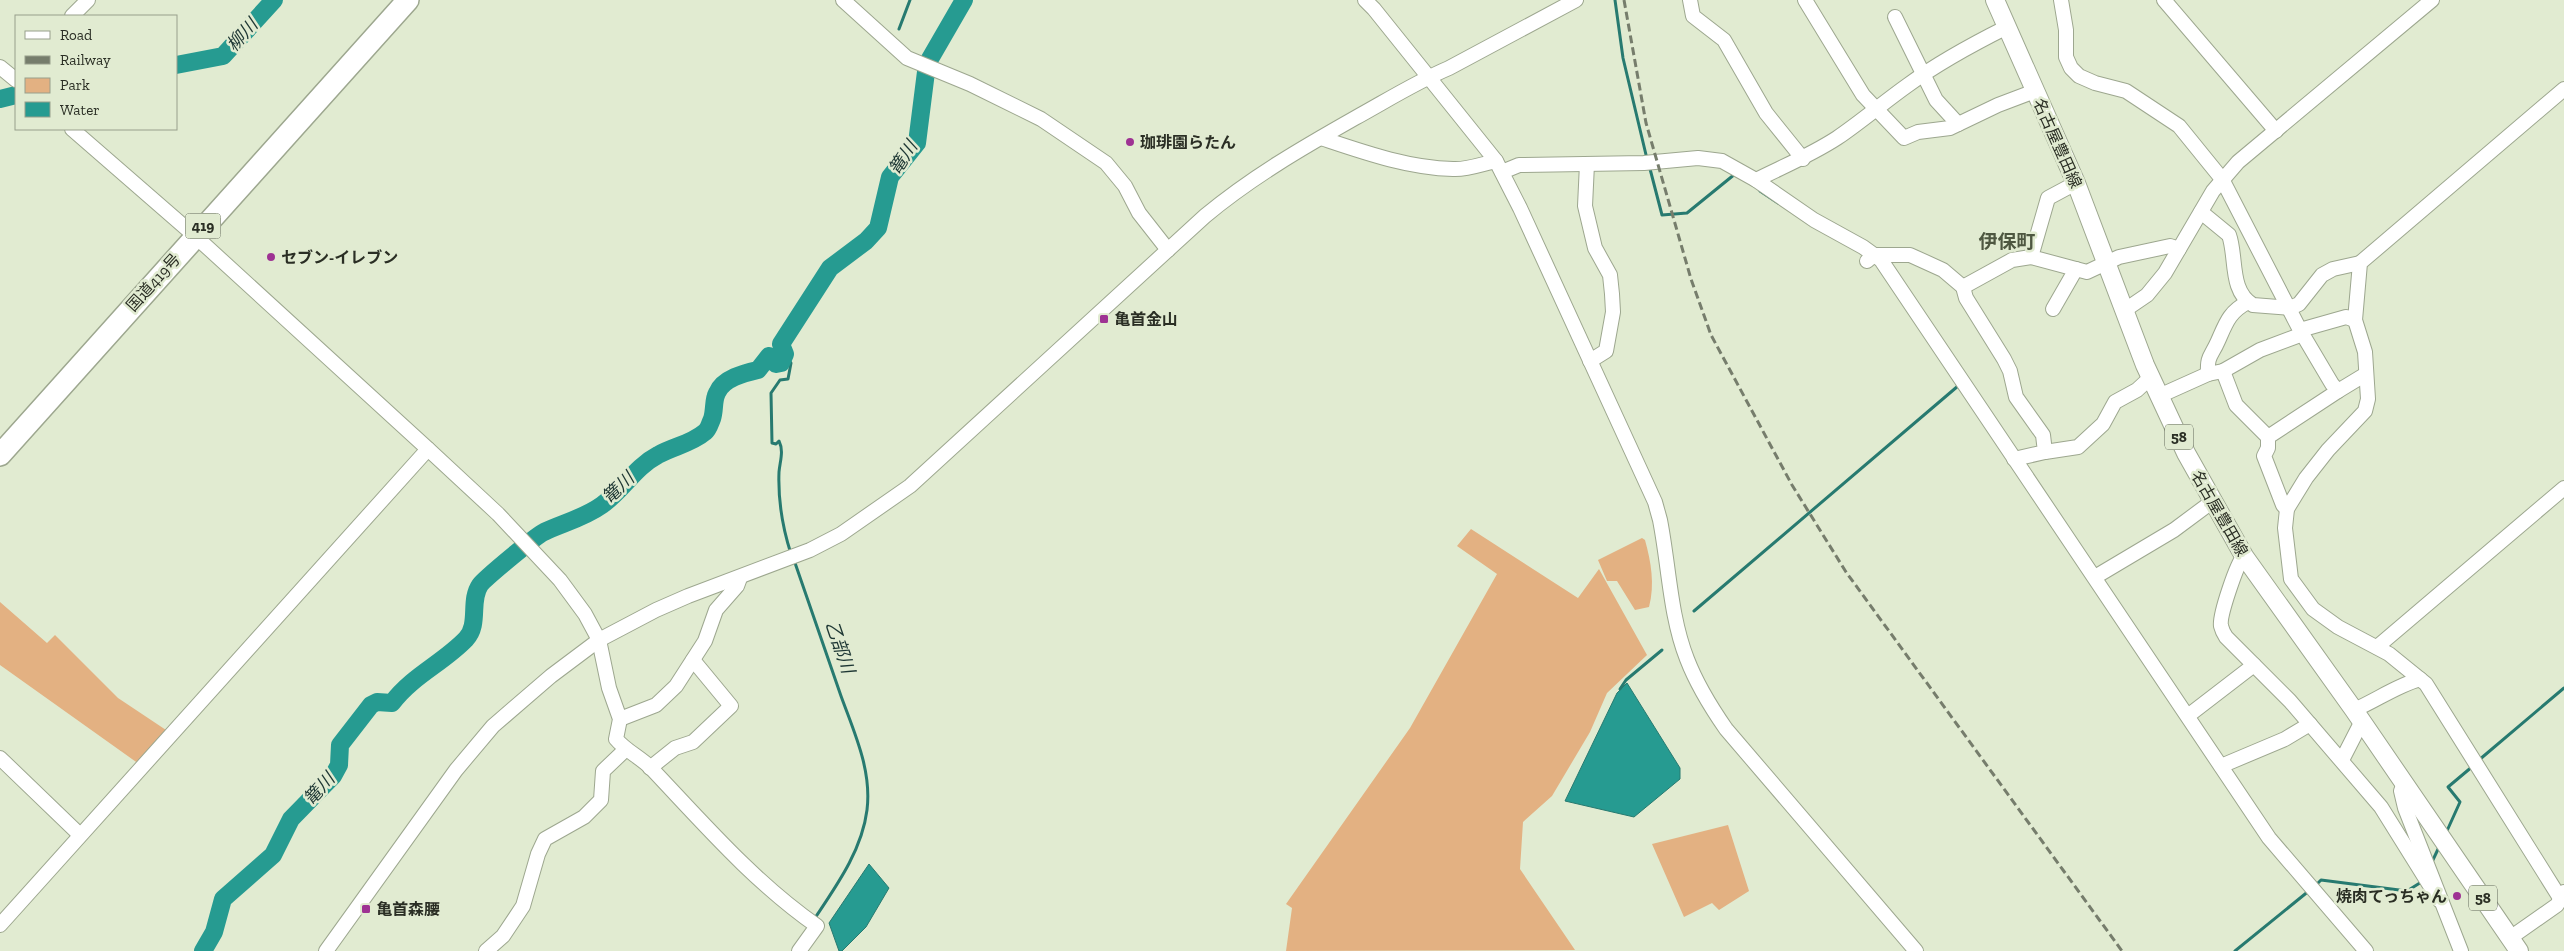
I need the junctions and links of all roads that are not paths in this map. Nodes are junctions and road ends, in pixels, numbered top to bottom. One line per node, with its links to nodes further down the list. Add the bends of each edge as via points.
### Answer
1 (88, 0): 12 (street)
2 (843, 0): 35 (street, via 907,58 1040,119 1106,162)
3 (1576, 0): 18 (street)
4 (1690, 0): 26 (street, via 1693,16 1724,40 1766,114)
5 (1806, 0): 21 (street)
6 (1995, 0): 14 (main road, 名古屋豊田線 / 58)
7 (2060, 0): 29 (street, via 2066,30 2066,57 2071,68 2079,76 2095,83 2126,91 2179,126)
8 (2164, 0): 24 (street)
9 (2432, 0): 24 (street)
10 (399, 3): 33 (highway, 国道419号 / 419)
11 (1374, 3): 18 (street)
12 (73, 15)
13 (1895, 18): 16 (street)
14 (2007, 27): 16 (street); 20 (main road, 名古屋豊田線 / 58)
15 (0, 67): 17 (street)
16 (1925, 75): 21 (street); 22 (street, via 1936,100)
17 (14, 76)
18 (1427, 77): 25 (street); 28 (street)
19 (2564, 88): 39 (street)
20 (2035, 92): 22 (street, via 1998,104); 31 (main road, 名古屋豊田線 / 58)
21 (1876, 111): 22 (street, via 1904,138); 26 (street)
22 (1958, 124)
23 (73, 130): 33 (street)
24 (2276, 130): 29 (street)
25 (1321, 138): 28 (street, via 1415,165 1455,170); 35 (street, via 1253,178)
26 (1803, 159): 30 (street)
27 (1587, 164): 28 (street); 30 (street, via 1698,158 1722,160); 48 (street, via 1585,206 1595,248 1610,275 1613,312 1606,351)
28 (1499, 166): 48 (street)
29 (2222, 179): 32 (street); 43 (street)
30 (1756, 180): 37 (street)
31 (2076, 183): 36 (street, via 2048,198); 38 (main road, 名古屋豊田線 / 58)
32 (2200, 212): 34 (street); 42 (street, via 2229,235 2238,284)
33 (195, 236): 56 (street); 58 (highway, 国道419号 / 419)
34 (2179, 249): 38 (street, via 2170,246); 45 (street, via 2155,287)
35 (1168, 250): 65 (street, via 910,486 841,534)
36 (2031, 257): 40 (street); 41 (street, via 2012,260)
37 (1871, 258): 41 (street, via 1910,255 1943,270); 59 (street, via 1881,260)
38 (2106, 262): 40 (street, via 2087,272); 45 (main road, 名古屋豊田線 / 58)
39 (2360, 263): 43 (street, via 2322,275 2299,304); 46 (street)
40 (2076, 269): 44 (street)
41 (1963, 287): 57 (street, via 1966,298 2010,371 2016,397 2043,435)
42 (2248, 302): 43 (street); 50 (street, via 2230,314 2225,322 2209,354)
43 (2290, 308): 47 (street)
44 (2052, 309)
45 (2124, 310): 52 (main road, 名古屋豊田線 / 58)
46 (2355, 320): 47 (street, via 2346,317); 51 (street, via 2365,352)
47 (2301, 332): 49 (street); 53 (street)
48 (1590, 360): 91 (street, via 1654,502 1662,529 1681,641 1704,695 1726,729)
49 (2223, 371): 50 (street); 55 (street, via 2236,405)
50 (2208, 374): 54 (street)
51 (2366, 374): 53 (street); 62 (street, via 2366,411 2328,450)
52 (2151, 377): 54 (main road, 名古屋豊田線 / 58); 57 (street, via 2137,390 2115,402 2103,424 2078,447)
53 (2338, 391): 55 (street)
54 (2159, 396): 61 (main road, 名古屋豊田線 / 58)
55 (2268, 437): 62 (street, via 2264,456 2283,505)
56 (428, 449): 68 (street, via 508,525 574,598); 83 (street)
57 (2045, 452): 59 (street)
58 (0, 454)
59 (2014, 459): 64 (street)
60 (2564, 488): 69 (street)
61 (2213, 501): 63 (main road, 名古屋豊田線 / 58); 64 (street, via 2174,530)
62 (2288, 509): 66 (street, via 2285,528 2291,579)
63 (2244, 556): 67 (main road, 名古屋豊田線 / 58); 71 (street, via 2231,584 2220,625 2226,637)
64 (2095, 577): 73 (street)
65 (740, 578): 68 (street, via 688,596); 70 (street, via 712,618)
66 (2295, 587): 67 (street); 69 (street, via 2312,609)
67 (2276, 600): 74 (main road, 名古屋豊田線 / 58)
68 (599, 640): 75 (street, via 609,688); 88 (street, via 524,698 475,747)
69 (2377, 647): 72 (street)
70 (694, 660): 75 (street, via 676,686 656,705); 81 (street, via 731,706 693,742 675,748)
71 (2254, 665): 73 (street); 76 (street)
72 (2420, 679): 74 (street, via 2399,686); 85 (street)
73 (2189, 715): 80 (street)
74 (2358, 716): 79 (street); 82 (main road, 名古屋豊田線 / 58)
75 (620, 719): 77 (street, via 616,739)
76 (2310, 724): 79 (street); 80 (street, via 2285,739)
77 (625, 750): 81 (street); 89 (street, via 603,771 601,800 584,817 545,839 523,906 503,936)
78 (0, 758): 83 (street)
79 (2342, 760): 84 (street, via 2388,816)
80 (2221, 766): 92 (street, via 2269,838)
81 (650, 768): 90 (street, via 726,849 818,926)
82 (2404, 782): 84 (street, via 2401,791); 87 (main road, 名古屋豊田線 / 58)
83 (80, 835): 86 (street)
84 (2427, 873): 93 (street)
85 (2562, 895): 87 (street, via 2557,905)
86 (0, 925)
87 (2513, 946)
88 (326, 951)
89 (486, 951)
90 (799, 951)
91 (1916, 951)
92 (2366, 951)
93 (2461, 951)

